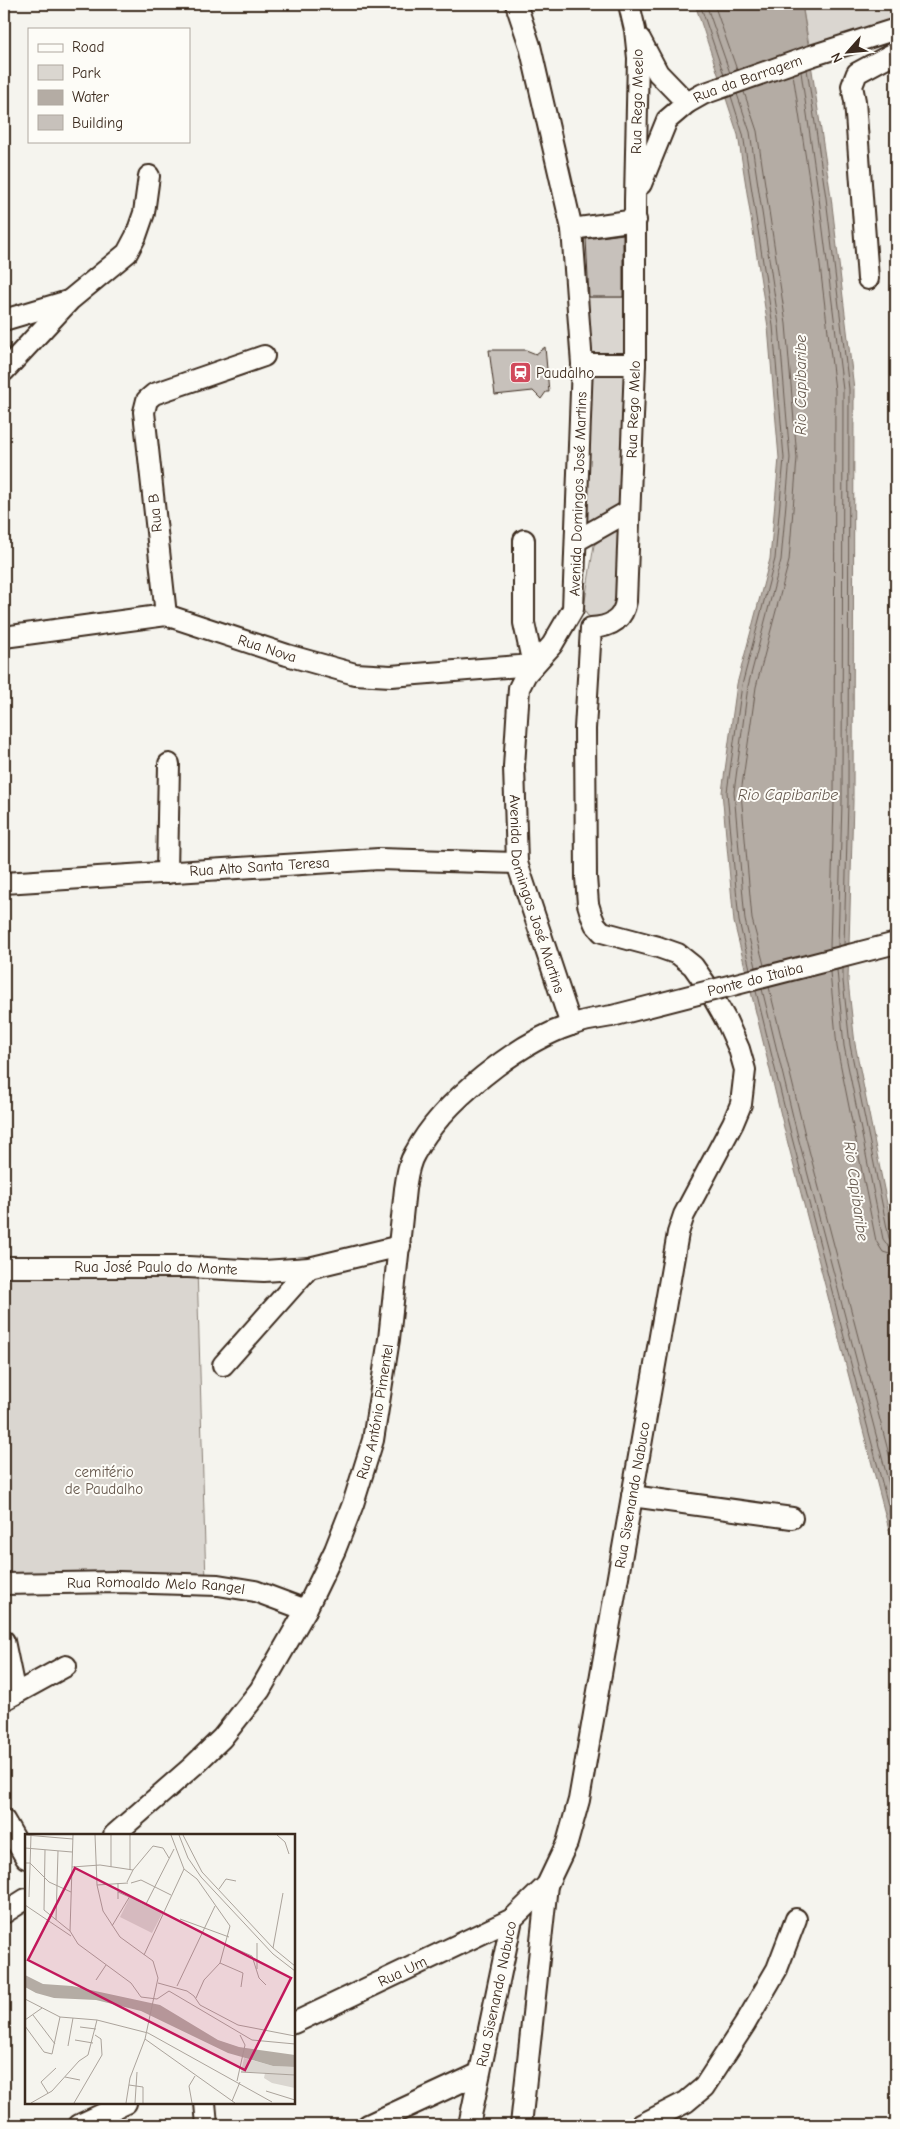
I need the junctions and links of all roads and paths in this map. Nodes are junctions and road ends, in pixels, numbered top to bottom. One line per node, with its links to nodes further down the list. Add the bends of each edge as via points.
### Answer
1 (516, 4): 9 (street, Avenida Domingos José Martins, via 530,46)
2 (629, 4): 4 (street, Rua Rego Meelo)
3 (896, 28): 6 (street, Rua da Barragem)
4 (635, 30): 6 (street, Rua da Barragem, via 658,73); 8 (street, Rua Rego Meelo, via 638,58)
5 (896, 52): 10 (street, via 857,73 852,86)
6 (695, 99): 8 (street, Rua da Barragem, via 667,120 655,144)
7 (149, 176): 11 (street, via 144,213 127,253)
8 (636, 210): 9 (street); 15 (street, Rua Rego Melo)
9 (572, 229): 14 (street, Avenida Domingos José Martins)
10 (868, 279)
11 (70, 300): 12 (street); 16 (street)
12 (4, 320)
13 (264, 356): 21 (street, Rua B, via 154,394 147,400 144,412)
14 (582, 364): 15 (street); 19 (street, Avenida Domingos José Martins)
15 (635, 364): 17 (street, Rua Rego Melo)
16 (4, 371)
17 (630, 511): 19 (street); 22 (street, Rua Rego Melo, via 626,605 619,619 608,626)
18 (524, 540): 24 (street, via 524,623)
19 (576, 541): 20 (street, Avenida Domingos José Martins)
20 (573, 609): 22 (street, via 577,617); 24 (street, Avenida Domingos José Martins, via 552,645)
21 (166, 615): 23 (street, Rua Nova); 24 (street, Rua Nova, via 355,674 391,676)
22 (591, 628): 36 (street, Rua Sisenando Nabuco, via 585,721 586,878 592,917 602,932 678,954 692,966 727,1022 745,1070 741,1104 684,1215 678,1233)
23 (4, 637)
24 (533, 665): 26 (street, Avenida Domingos José Martins, via 522,680 518,699 514,767)
25 (169, 764): 27 (street)
26 (517, 863): 27 (street, Rua Alto Santa Teresa, via 379,859); 31 (street, Avenida Domingos José Martins)
27 (167, 873): 28 (street, Rua Alto Santa Teresa)
28 (4, 883)
29 (896, 943): 30 (street, Ponte do Itaiba, bridge)
30 (612, 1016): 31 (street, Rua António Pimentel)
31 (571, 1025): 32 (street, Rua António Pimentel, via 511,1057 474,1085 438,1120 408,1168)
32 (400, 1246): 34 (street, Rua José Paulo do Monte); 39 (street, Rua António Pimentel, via 373,1440 354,1504)
33 (4, 1267): 34 (street, Rua José Paulo do Monte, via 188,1267 264,1271)
34 (309, 1268): 35 (street)
35 (223, 1365)
36 (632, 1496): 37 (street); 46 (street, Rua Sisenando Nabuco, via 579,1800 567,1843)
37 (792, 1518)
38 (4, 1584): 39 (street, Rua Romoaldo Melo Rangel, via 118,1582 218,1585 255,1591)
39 (306, 1610): 44 (street, Rua António Pimentel, via 260,1690 222,1738)
40 (4, 1640): 42 (street)
41 (66, 1666): 42 (street)
42 (9, 1697)
43 (4, 1820): 45 (street)
44 (115, 1834)
45 (25, 1856)
46 (547, 1885): 49 (street, Rua Sisenando Nabuco); 59 (street)
47 (25, 1900): 48 (street)
48 (4, 1913)
49 (512, 1919): 51 (street, Rua Um); 52 (street, Rua Sisenando Nabuco)
50 (796, 1919): 60 (street, via 777,1969 704,2087 686,2102)
51 (295, 2023)
52 (478, 2074): 57 (street); 58 (street, Rua Sisenando Nabuco)
53 (124, 2104): 55 (street)
54 (205, 2104): 56 (street)
55 (79, 2125)
56 (207, 2125)
57 (368, 2125)
58 (468, 2125)
59 (521, 2125)
60 (641, 2125)

